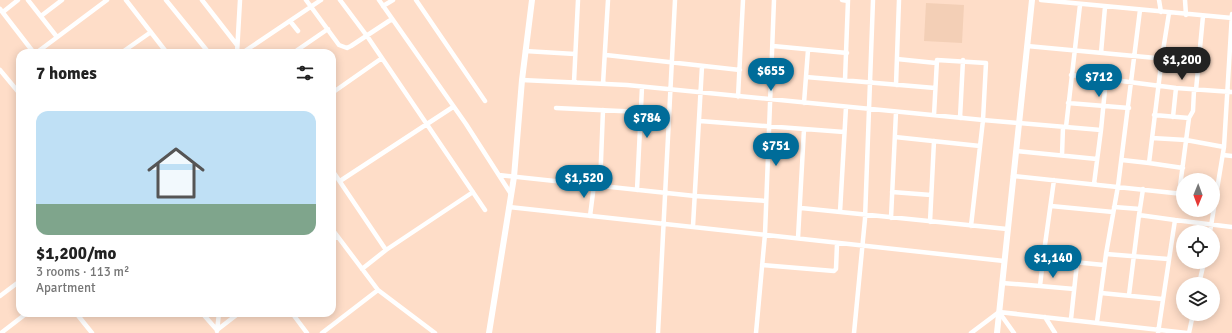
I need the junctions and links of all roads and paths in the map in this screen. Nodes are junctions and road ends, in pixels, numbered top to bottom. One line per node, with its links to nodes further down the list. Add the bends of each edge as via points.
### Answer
1 (18, 0): 36 (street)
2 (28, 0): 41 (street)
3 (62, 0): 41 (street)
4 (107, 0): 50 (street)
5 (126, 0): 48 (street)
6 (166, 0): 58 (street)
7 (202, 0): 51 (street)
8 (240, 0): 51 (street)
9 (306, 0): 33 (street)
10 (321, 0): 33 (street)
11 (340, 0): 49 (street)
12 (379, 0): 31 (street)
13 (393, 0): 31 (street)
14 (416, 0): 102 (street)
15 (532, 0): 64 (street)
16 (578, 0): 67 (street)
17 (608, 0): 68 (street)
18 (675, 0): 74 (street)
19 (744, 0): 79 (street)
20 (774, 0): 52 (street)
21 (842, 0): 22 (street)
22 (848, 0): 65 (street)
23 (873, 0): 86 (street)
24 (899, 0): 72 (street)
25 (1032, 0): 53 (street)
26 (1041, 0): 30 (street)
27 (1092, 0): 32 (street)
28 (1160, 0): 37 (street)
29 (1185, 0): 39 (street)
30 (1080, 5): 32 (street); 63 (street)
31 (384, 6): 44 (street)
32 (1092, 6): 34 (street)
33 (312, 7): 45 (street); 46 (street)
34 (1105, 7): 35 (street); 66 (street)
35 (1140, 10): 37 (street); 69 (street)
36 (1, 11): 54 (street)
37 (1161, 12): 38 (street)
38 (1169, 13): 39 (street); 71 (street)
39 (1186, 14): 42 (street)
40 (1232, 14): 43 (street)
41 (41, 16): 50 (street)
42 (1203, 16): 43 (street); 76 (street)
43 (1232, 18): 98 (street)
44 (392, 19): 49 (street); 105 (street)
45 (290, 21): 47 (street); 60 (street)
46 (328, 29): 49 (street, via 343,47 351,46); 61 (street)
47 (298, 31)
48 (151, 32): 56 (street); 57 (street)
49 (367, 36): 70 (street)
50 (57, 37): 55 (street)
51 (238, 45): 59 (street)
52 (773, 46): 62 (street); 101 (street)
53 (1027, 46): 63 (street); 121 (street)
54 (32, 49)
55 (40, 49)
56 (127, 49)
57 (164, 49)
58 (206, 49)
59 (238, 49)
60 (251, 49)
61 (299, 49)
62 (808, 50): 65 (street); 81 (street)
63 (1074, 50): 66 (street); 80 (street)
64 (525, 51): 67 (street); 83 (street)
65 (847, 53): 84 (street)
66 (1101, 53): 69 (street)
67 (575, 54): 85 (street)
68 (606, 55): 74 (street); 88 (street)
69 (1135, 55): 71 (street); 87 (street)
70 (382, 58): 95 (street); 122 (street)
71 (1162, 58): 76 (street); 90 (street)
72 (897, 59): 75 (street); 89 (street)
73 (964, 60): 75 (street); 117 (street); 119 (street, via 985,62 987,65)
74 (671, 62): 77 (street); 96 (street)
75 (936, 62): 92 (street)
76 (1199, 62): 97 (street)
77 (702, 66): 79 (street); 99 (street)
78 (0, 70): 94 (street)
79 (740, 70): 100 (street)
80 (1071, 75): 82 (street); 104 (street)
81 (806, 77): 84 (street); 103 (street)
82 (1106, 78): 87 (street); 106 (street)
83 (522, 80): 85 (street); 147 (street)
84 (845, 80): 86 (street)
85 (574, 82): 88 (street)
86 (871, 82): 89 (street); 110 (street)
87 (1132, 82): 90 (street); 109 (street)
88 (603, 84): 91 (street)
89 (896, 85): 92 (street)
90 (1159, 85): 93 (street); 115 (street)
91 (642, 87): 96 (street); 112 (street)
92 (935, 88): 114 (street)
93 (1176, 88): 97 (street); 116 (street)
94 (16, 89)
95 (336, 90)
96 (670, 90): 99 (street); 158 (street)
97 (1195, 90): 98 (street); 118 (street, via 1193,111)
98 (1230, 92): 133 (street)
99 (701, 94): 100 (street); 120 (street)
100 (738, 97): 101 (street)
101 (771, 100): 103 (street); 123 (street)
102 (485, 101)
103 (804, 103): 107 (street)
104 (1068, 103): 106 (street); 124 (street)
105 (454, 106): 122 (street); 144 (street)
106 (1103, 106): 109 (street); 126 (street)
107 (846, 107): 110 (street); 127 (street)
108 (556, 108): 111 (street)
109 (1128, 108): 139 (street)
110 (870, 109): 113 (street); 171 (street)
111 (603, 110): 112 (street); 152 (street)
112 (641, 112): 155 (street)
113 (896, 112): 114 (street); 128 (street)
114 (934, 115): 117 (street)
115 (1154, 115): 116 (street); 129 (street)
116 (1173, 117): 118 (street)
117 (960, 118): 119 (street)
118 (1189, 118): 130 (street)
119 (983, 120): 121 (street); 132 (street)
120 (700, 121): 123 (street); 162 (street)
121 (1018, 123): 124 (street); 134 (street)
122 (427, 124): 149 (street); 156 (street)
123 (770, 126): 125 (street); 163 (street)
124 (1064, 127): 126 (street); 135 (street)
125 (804, 129): 127 (street); 166 (street)
126 (1101, 130): 138 (street)
127 (844, 132): 170 (street)
128 (895, 137): 131 (street); 157 (street)
129 (1152, 138): 130 (street); 140 (street)
130 (1186, 140): 133 (street); 141 (street)
131 (934, 141): 132 (street); 161 (street)
132 (980, 146): 182 (street)
133 (1224, 147): 136 (street)
134 (1016, 152): 135 (street); 146 (street)
135 (1062, 155): 138 (street)
136 (1223, 155): 137 (street); 143 (street)
137 (1232, 156)
138 (1097, 158): 150 (street)
139 (1122, 160): 140 (street); 153 (street)
140 (1149, 163): 141 (street)
141 (1182, 168): 142 (street)
142 (1182, 173)
143 (1219, 173)
144 (499, 175): 147 (street); 160 (street)
145 (336, 176): 149 (street)
146 (1014, 176): 148 (street); 184 (street)
147 (514, 177): 151 (street); 160 (street)
148 (1054, 180): 150 (street); 164 (street)
149 (340, 181): 190 (street)
150 (1094, 184): 153 (street)
151 (594, 185): 152 (street); 173 (street)
152 (600, 186): 155 (street)
153 (1118, 186): 154 (street); 167 (street)
154 (1143, 189): 159 (street); 168 (street)
155 (637, 190): 158 (street)
156 (473, 192): 169 (street); 190 (street)
157 (892, 192): 161 (street); 175 (street)
158 (665, 193): 162 (street); 177 (street)
159 (1176, 193)
160 (511, 194): 165 (street)
161 (931, 195): 178 (street)
162 (695, 196): 163 (street); 181 (street)
163 (766, 201): 185 (street)
164 (1051, 206): 167 (street); 193 (street)
165 (509, 207): 173 (street); 227 (street)
166 (801, 208): 170 (street); 187 (street)
167 (1114, 209): 168 (street); 191 (street)
168 (1140, 209): 172 (street)
169 (485, 210)
170 (840, 212): 171 (street)
171 (866, 215): 175 (street); 189 (street)
172 (1139, 215): 176 (street); 192 (street)
173 (590, 216): 177 (street)
174 (1212, 217): 179 (street)
175 (891, 218): 178 (street)
176 (1175, 220): 179 (street); 194 (street)
177 (663, 222): 181 (street); 228 (street)
178 (930, 222): 182 (street)
179 (1211, 225)
180 (1220, 225): 183 (street)
181 (693, 226): 185 (street)
182 (971, 226): 184 (street)
183 (1232, 226)
184 (1007, 229): 195 (street)
185 (765, 234): 187 (street); 197 (street)
186 (337, 236): 199 (street)
187 (798, 238): 188 (street)
188 (837, 244): 189 (street); 197 (street, via 834,271)
189 (863, 245): 195 (street); 230 (street)
190 (386, 250): 199 (street)
191 (1106, 254): 192 (street); 198 (street)
192 (1133, 256): 194 (street); 206 (street)
193 (1043, 259): 196 (street); 202 (street)
194 (1168, 259): 208 (street)
195 (1004, 260): 200 (street)
196 (1077, 263): 198 (street); 204 (street)
197 (762, 265): 229 (street)
198 (1104, 265): 205 (street)
199 (362, 269): 203 (street)
200 (1002, 282): 202 (street); 209 (street)
201 (16, 284): 207 (street)
202 (1040, 286): 204 (street)
203 (378, 290): 225 (street); 226 (street)
204 (1074, 290): 217 (street)
205 (1101, 293): 206 (street); 219 (street)
206 (1129, 295): 208 (street)
207 (0, 296)
208 (1162, 299): 220 (street)
209 (999, 312): 216 (street); 231 (street); 232 (street); 233 (street)
210 (22, 317): 222 (street)
211 (79, 317): 223 (street)
212 (205, 317): 221 (street)
213 (219, 317): 221 (street)
214 (235, 317): 221 (street)
215 (295, 317): 224 (street)
216 (1045, 317): 217 (street); 234 (street)
217 (1071, 319): 219 (street)
218 (1191, 321): 235 (street)
219 (1097, 322): 220 (street)
220 (1159, 331): 235 (street)
221 (217, 332)
222 (2, 333)
223 (92, 333)
224 (307, 333)
225 (322, 333)
226 (435, 333)
227 (489, 333)
228 (658, 333)
229 (756, 333)
230 (854, 333)
231 (971, 333)
232 (998, 333)
233 (1014, 333)
234 (1055, 333)
235 (1188, 333)

